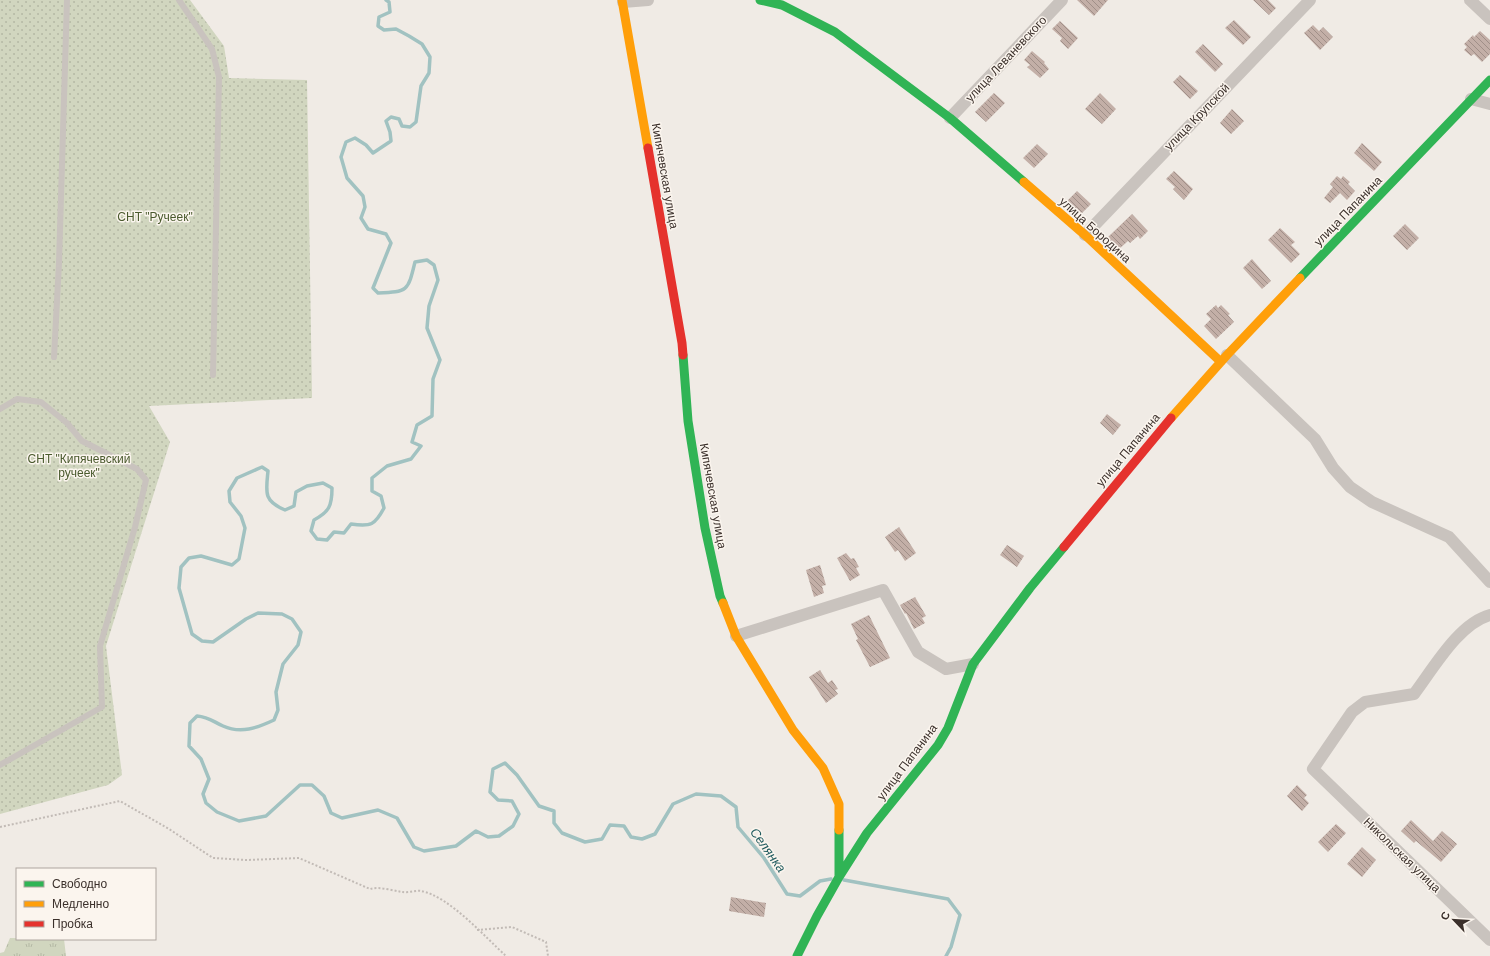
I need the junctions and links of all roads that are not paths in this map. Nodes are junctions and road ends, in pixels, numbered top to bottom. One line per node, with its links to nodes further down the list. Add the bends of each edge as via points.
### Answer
1 (67, 0): 15 (lane)
2 (179, 0): 17 (lane, via 212,49 219,77)
3 (648, 0): 8 (street)
4 (760, 0): 13 (street, улица Бородина, via 782,5 835,32)
5 (1062, 0): 13 (street, улица Леваневского)
6 (1310, 0): 14 (street, улица Крупской)
7 (1470, 0): 9 (street)
8 (622, 1): 21 (street, Кипячевская улица, via 682,343 688,421 705,528 720,596)
9 (1490, 19)
10 (1490, 80): 11 (street, улица Папанина)
11 (1471, 99): 12 (street); 16 (street, улица Папанина)
12 (1490, 104)
13 (950, 118): 14 (street, улица Бородина)
14 (1085, 235): 16 (street, улица Бородина)
15 (54, 357)
16 (1224, 359): 19 (street, via 1315,439 1333,468 1350,487 1372,502 1449,537); 22 (street, улица Папанина, via 1149,443 1030,588)
17 (213, 375)
18 (0, 409): 23 (lane, via 17,399 41,402 67,423 82,440 137,469 146,480 100,646 102,707)
19 (1490, 582)
20 (1490, 615): 25 (street, Никольская улица, via 1471,624 1455,640 1414,694 1365,702 1352,712 1313,769)
21 (736, 636): 22 (street, via 883,590 918,652 946,669); 24 (street, Кипячевская улица, via 793,730 823,768 839,804)
22 (973, 664): 24 (street, улица Папанина, via 948,728 938,745 867,833)
23 (0, 765)
24 (839, 877): 26 (street, Кипячевская улица)
25 (1490, 940)
26 (797, 956)

